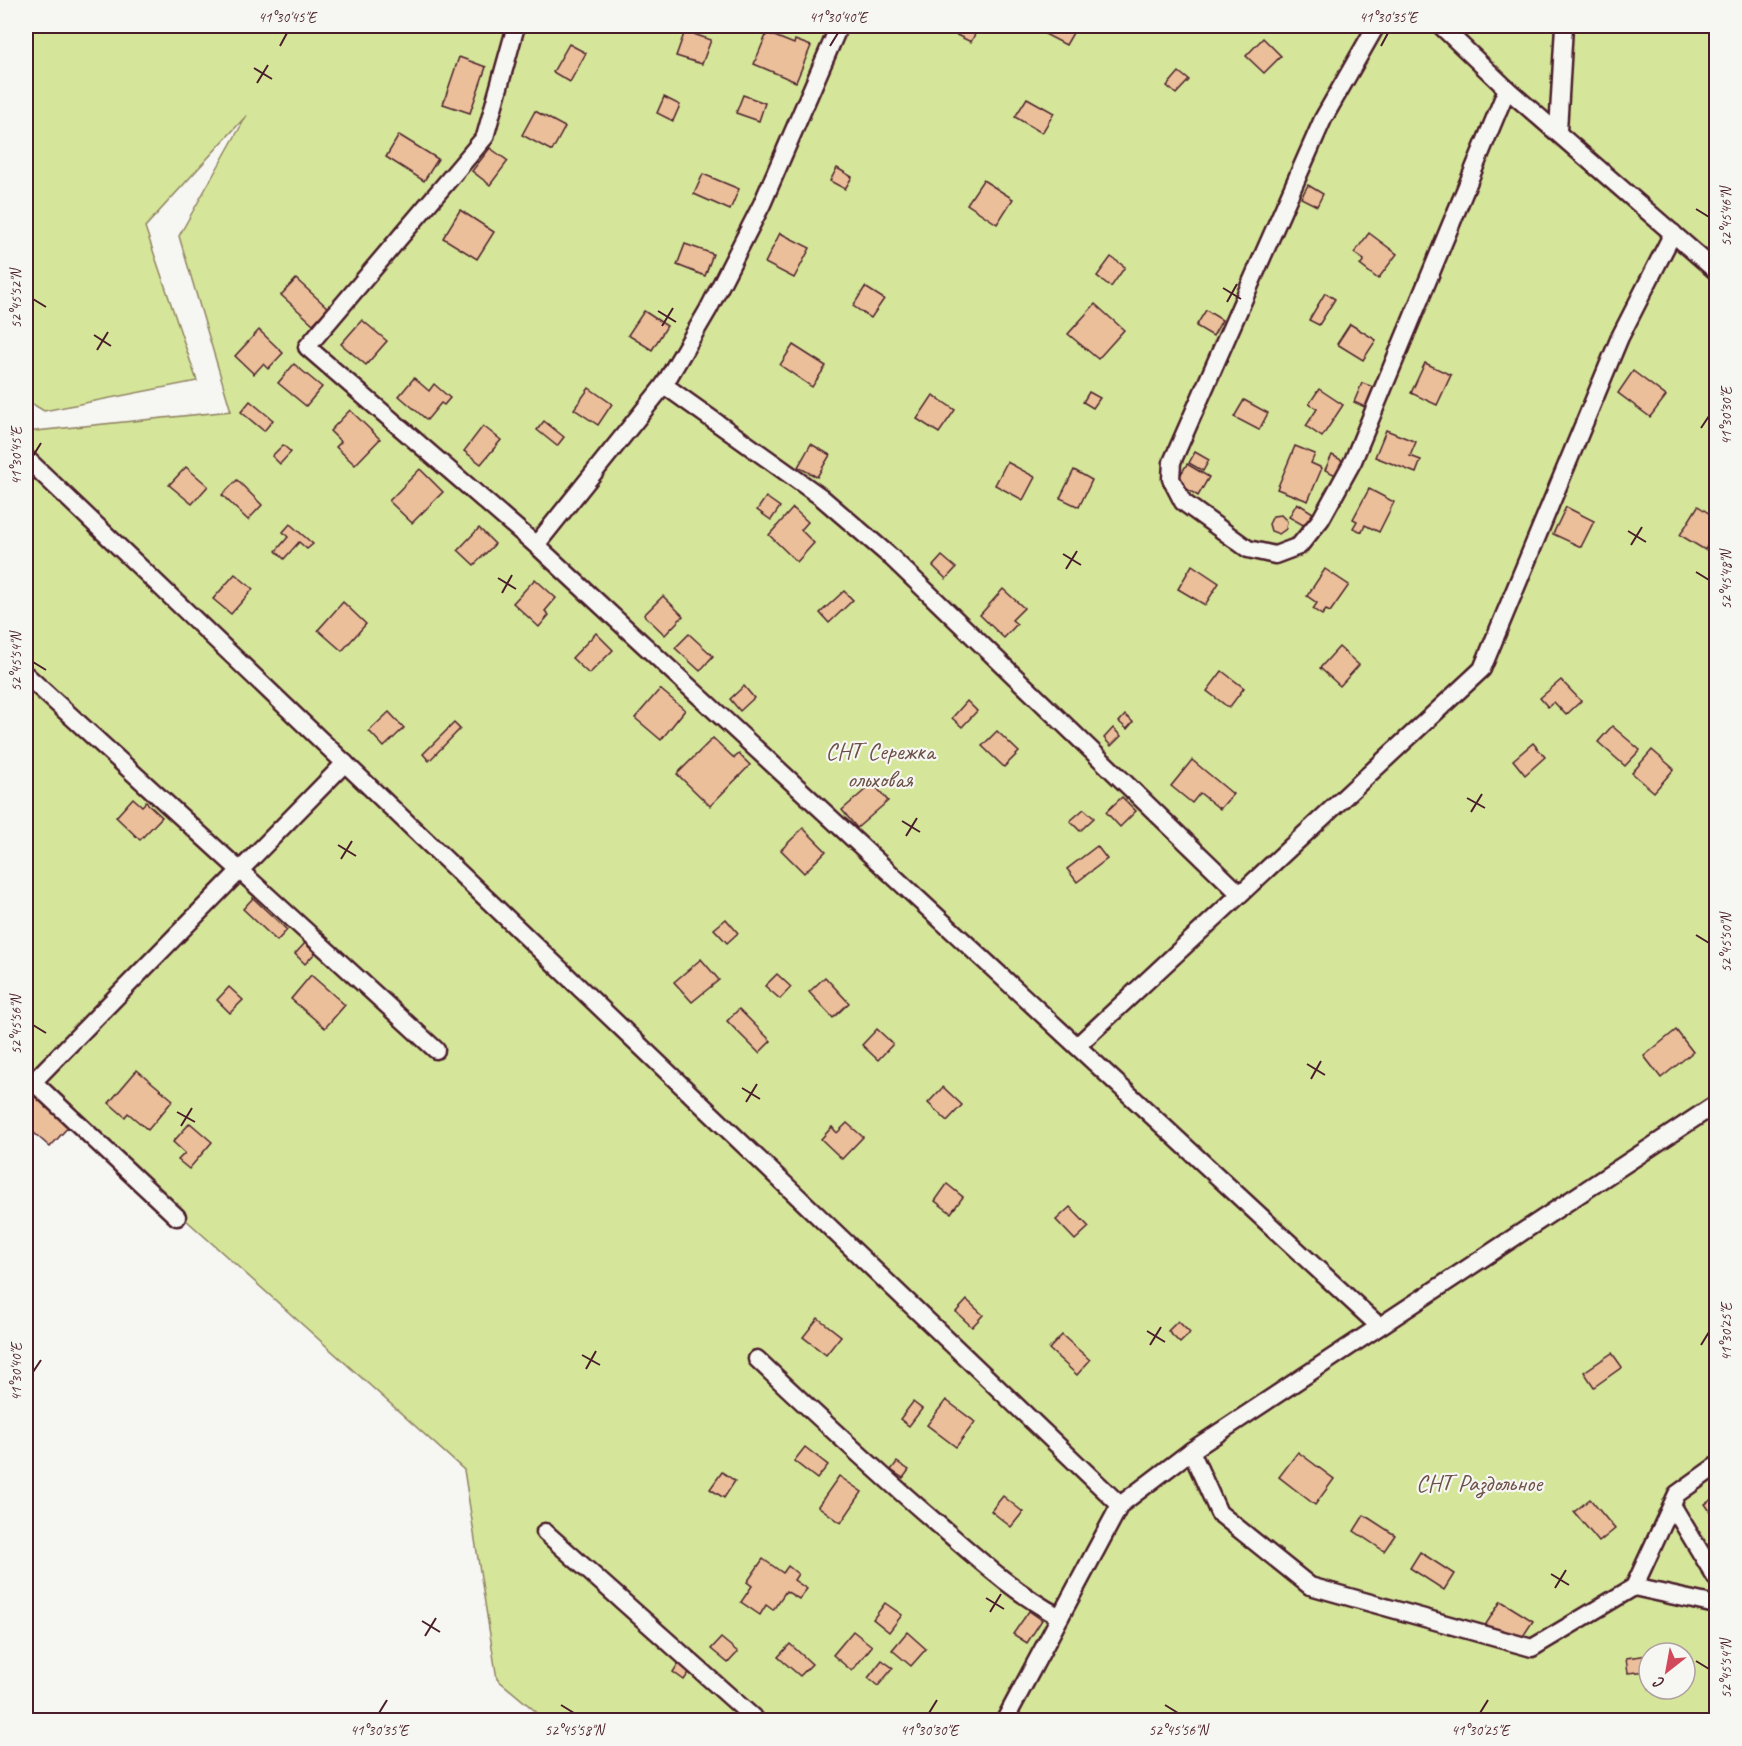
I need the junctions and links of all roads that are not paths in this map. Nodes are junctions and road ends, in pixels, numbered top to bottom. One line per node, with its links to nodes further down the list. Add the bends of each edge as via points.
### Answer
1 (516, 26): 12 (lane, via 485,137 307,347)
2 (839, 26): 10 (lane, via 762,204)
3 (1376, 26): 6 (lane, via 1323,119 1172,462 1171,479 1182,502 1248,549 1275,555 1299,546 1322,519 1353,461)
4 (1441, 26): 6 (lane)
5 (1564, 26): 7 (lane)
6 (1507, 89): 7 (lane)
7 (1558, 131): 8 (lane)
8 (1673, 233): 9 (lane); 16 (lane, via 1620,337 1482,669)
9 (1716, 272)
10 (664, 385): 12 (lane); 16 (lane, via 821,497 892,558)
11 (26, 458): 14 (lane)
12 (536, 545): 17 (lane)
13 (26, 675): 15 (lane)
14 (345, 763): 15 (lane); 26 (lane)
15 (240, 870): 18 (lane); 19 (lane)
16 (1239, 893): 17 (lane)
17 (1077, 1046): 22 (lane)
18 (436, 1050)
19 (29, 1079): 21 (lane)
20 (1716, 1104): 22 (lane)
21 (177, 1217)
22 (1379, 1326): 24 (lane)
23 (757, 1359): 32 (lane, via 863,1460 982,1563 1036,1605)
24 (1191, 1451): 26 (lane); 30 (lane, via 1219,1514 1310,1586 1532,1648)
25 (1716, 1466): 27 (lane, via 1677,1494)
26 (1120, 1504): 32 (lane)
27 (1672, 1505): 29 (lane); 30 (lane)
28 (545, 1532): 33 (lane)
29 (1716, 1578)
30 (1634, 1587): 31 (lane)
31 (1716, 1605)
32 (1060, 1617): 34 (lane)
33 (756, 1720)
34 (1005, 1720)

